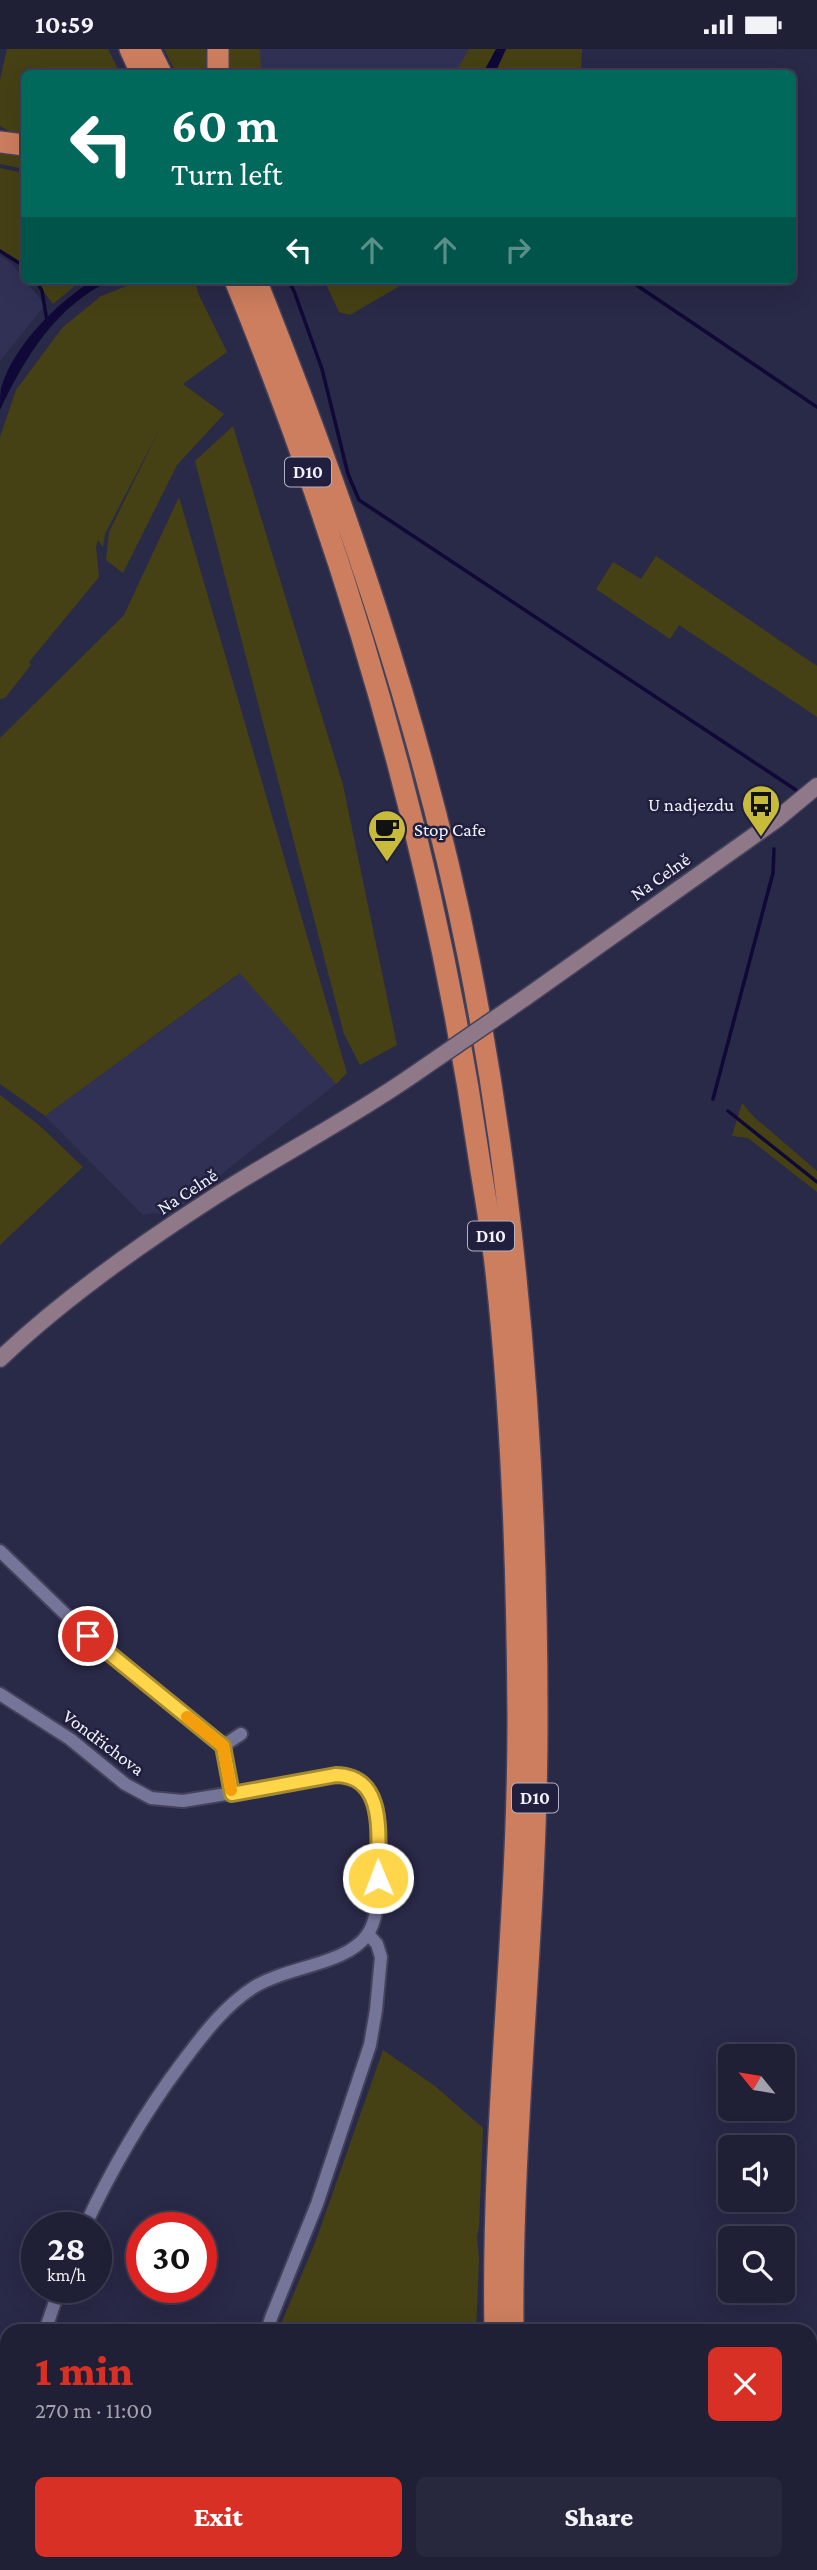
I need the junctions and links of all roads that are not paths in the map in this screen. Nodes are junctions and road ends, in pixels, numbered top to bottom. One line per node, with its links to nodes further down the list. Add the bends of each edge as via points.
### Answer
1 (127, 49): 4 (highway); 5 (highway)
2 (149, 49): 6 (highway)
3 (218, 49): 7 (highway)
4 (129, 70)
5 (139, 70)
6 (160, 70)
7 (218, 70)
8 (237, 284): 22 (highway, D10, via 329,531 397,754 456,1017 496,1268 512,1458 518,1719 497,2169)
9 (258, 284): 23 (highway, D10, via 320,446 420,759 469,960 495,1101 514,1264 536,1576 534,1852)
10 (817, 786): 11 (street, Na Celně, bridge, via 776,820 410,1077 158,1235)
11 (0, 1359)
12 (0, 1551): 15 (street, via 88,1636)
13 (0, 1694): 16 (street, Vondřichova, via 151,1798 183,1801)
14 (241, 1734): 15 (street)
15 (223, 1746): 16 (street)
16 (232, 1794): 17 (street, Vondřichova, via 336,1775 365,1785 377,1809 378,1901)
17 (368, 1934): 18 (street, via 348,1953 284,1972 256,1986 221,2013 147,2113); 21 (street, via 381,1957 370,2045 317,2204)
18 (92, 2212)
19 (55, 2303): 20 (street)
20 (47, 2324)
21 (270, 2324)
22 (495, 2324)
23 (513, 2324)

